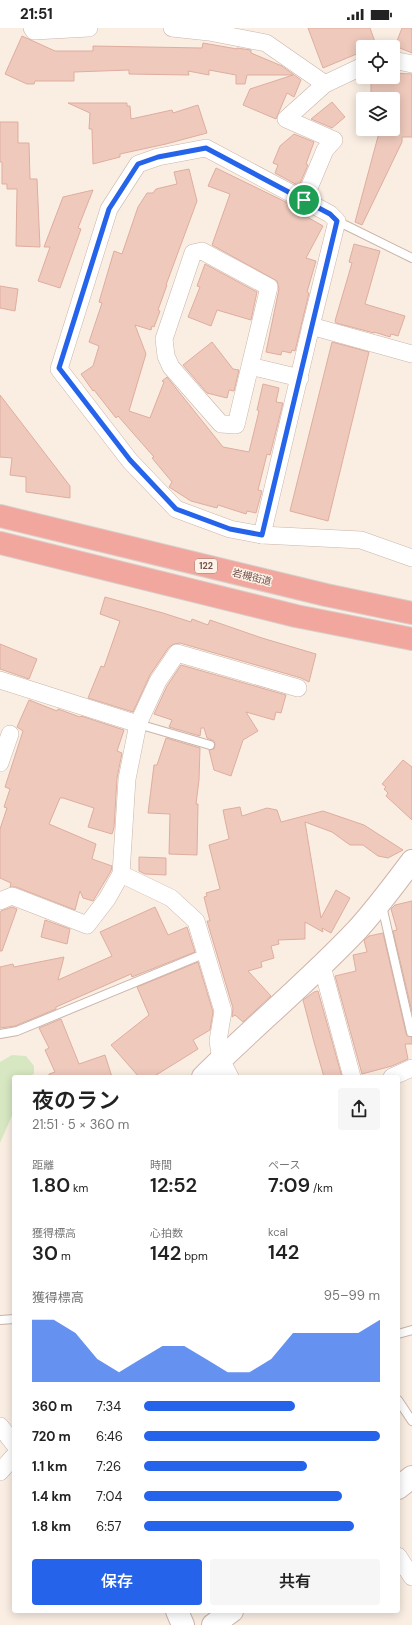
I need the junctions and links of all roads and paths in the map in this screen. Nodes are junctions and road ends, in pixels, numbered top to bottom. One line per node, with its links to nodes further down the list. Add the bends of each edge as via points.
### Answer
1 (32, 28): 2 (street, via 34,31)
2 (89, 28)
3 (172, 28): 7 (street, via 266,43)
4 (400, 61): 5 (street)
5 (412, 64)
6 (356, 69): 7 (street)
7 (325, 84): 8 (street, via 286,119 334,140 325,150)
8 (304, 200): 9 (street, via 330,214); 16 (street, via 206,148 158,157 138,164 109,209 59,368 130,460 176,509 230,529)
9 (337, 221): 10 (lane); 11 (street)
10 (412, 258)
11 (311, 326): 12 (street); 14 (street)
12 (412, 354)
13 (250, 366): 13 (street, via 269,287 202,252 193,253 164,339 166,356 171,367 221,424 236,425); 14 (street)
14 (300, 378): 16 (street)
15 (0, 516): 19 (highway, 岩槻街道 / 122, via 326,595)
16 (262, 535): 18 (street, via 360,540)
17 (0, 543): 20 (highway, via 296,616)
18 (412, 558)
19 (412, 613)
20 (412, 639)
21 (0, 680): 23 (street)
22 (298, 688): 23 (street, via 177,653 158,681)
23 (138, 724): 25 (lane); 28 (street, via 127,779)
24 (10, 734): 26 (street)
25 (210, 745)
26 (0, 763)
27 (412, 861): 30 (street)
28 (121, 874): 29 (street, via 107,899 87,925 12,896); 31 (street, via 171,898 196,921)
29 (0, 901)
30 (381, 902): 32 (street); 33 (lane)
31 (206, 953): 34 (lane, via 18,1031); 35 (street, via 224,1011 218,1041)
32 (322, 966): 35 (street); 38 (street)
33 (411, 1032)
34 (0, 1034)
35 (225, 1068): 37 (street)
36 (412, 1068): 39 (street)
37 (208, 1075)
38 (351, 1075)
39 (396, 1075)
40 (12, 1318): 41 (lane)
41 (0, 1320)
42 (412, 1330): 43 (lane)
43 (400, 1333)
44 (400, 1403): 45 (lane)
45 (412, 1421)
46 (0, 1426): 47 (street)
47 (12, 1441)
48 (12, 1458): 49 (street)
49 (0, 1472)
50 (412, 1478): 51 (street)
51 (400, 1487)
52 (400, 1559): 53 (street)
53 (412, 1577)
54 (178, 1613): 56 (street)
55 (229, 1613): 57 (street)
56 (183, 1625)
57 (213, 1625)

